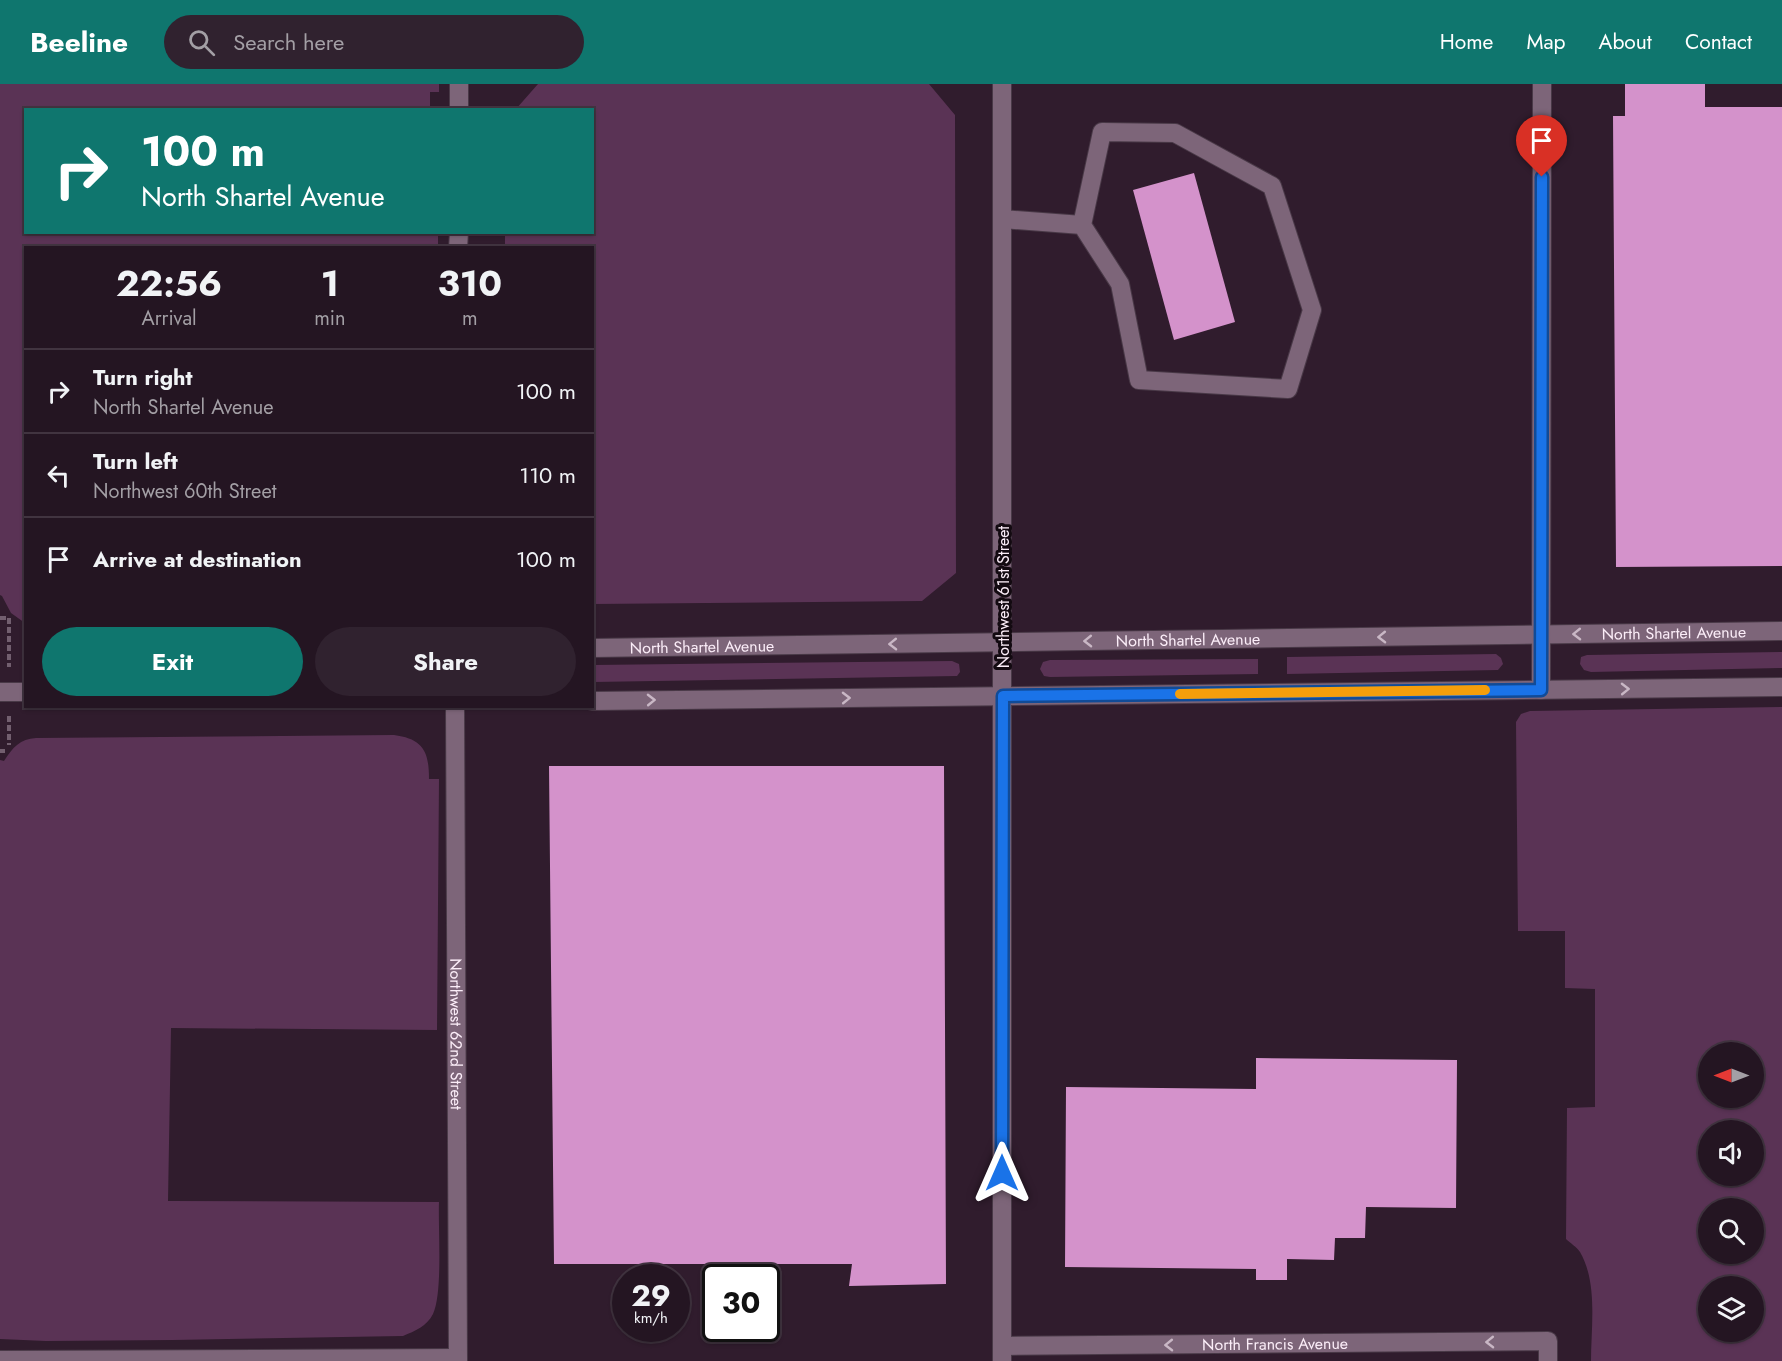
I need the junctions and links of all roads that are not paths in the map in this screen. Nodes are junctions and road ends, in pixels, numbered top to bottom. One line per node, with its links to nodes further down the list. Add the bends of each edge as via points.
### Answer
1 (459, 84): 4 (street)
2 (1002, 84): 5 (street, Northwest 61st Street)
3 (1542, 84): 8 (street)
4 (459, 108)
5 (1002, 219): 6 (street); 9 (street, Northwest 61st Street)
6 (1082, 225): 6 (street, via 1120,284 1139,380 1288,389 1312,310 1272,186 1175,133 1102,132)
7 (1782, 631): 8 (street, North Shartel Avenue, one-way to 8)
8 (1541, 634): 9 (street, North Shartel Avenue, one-way to 9); 12 (street)
9 (1003, 642): 10 (street, North Shartel Avenue, one-way to 10); 15 (street, Northwest 61st Street)
10 (594, 648)
11 (1782, 687): 12 (street, one-way to 11)
12 (1541, 690): 15 (street)
13 (0, 692): 14 (street)
14 (24, 692)
15 (1003, 696): 16 (street, one-way to 15); 18 (street, Northwest 61st Street)
16 (594, 701)
17 (455, 708): 19 (street, Northwest 62nd Street)
18 (1002, 1353): 21 (street, North Francis Avenue, one-way to 18, via 1548,1341)
19 (458, 1359): 20 (street)
20 (0, 1360)
21 (1548, 1361)

